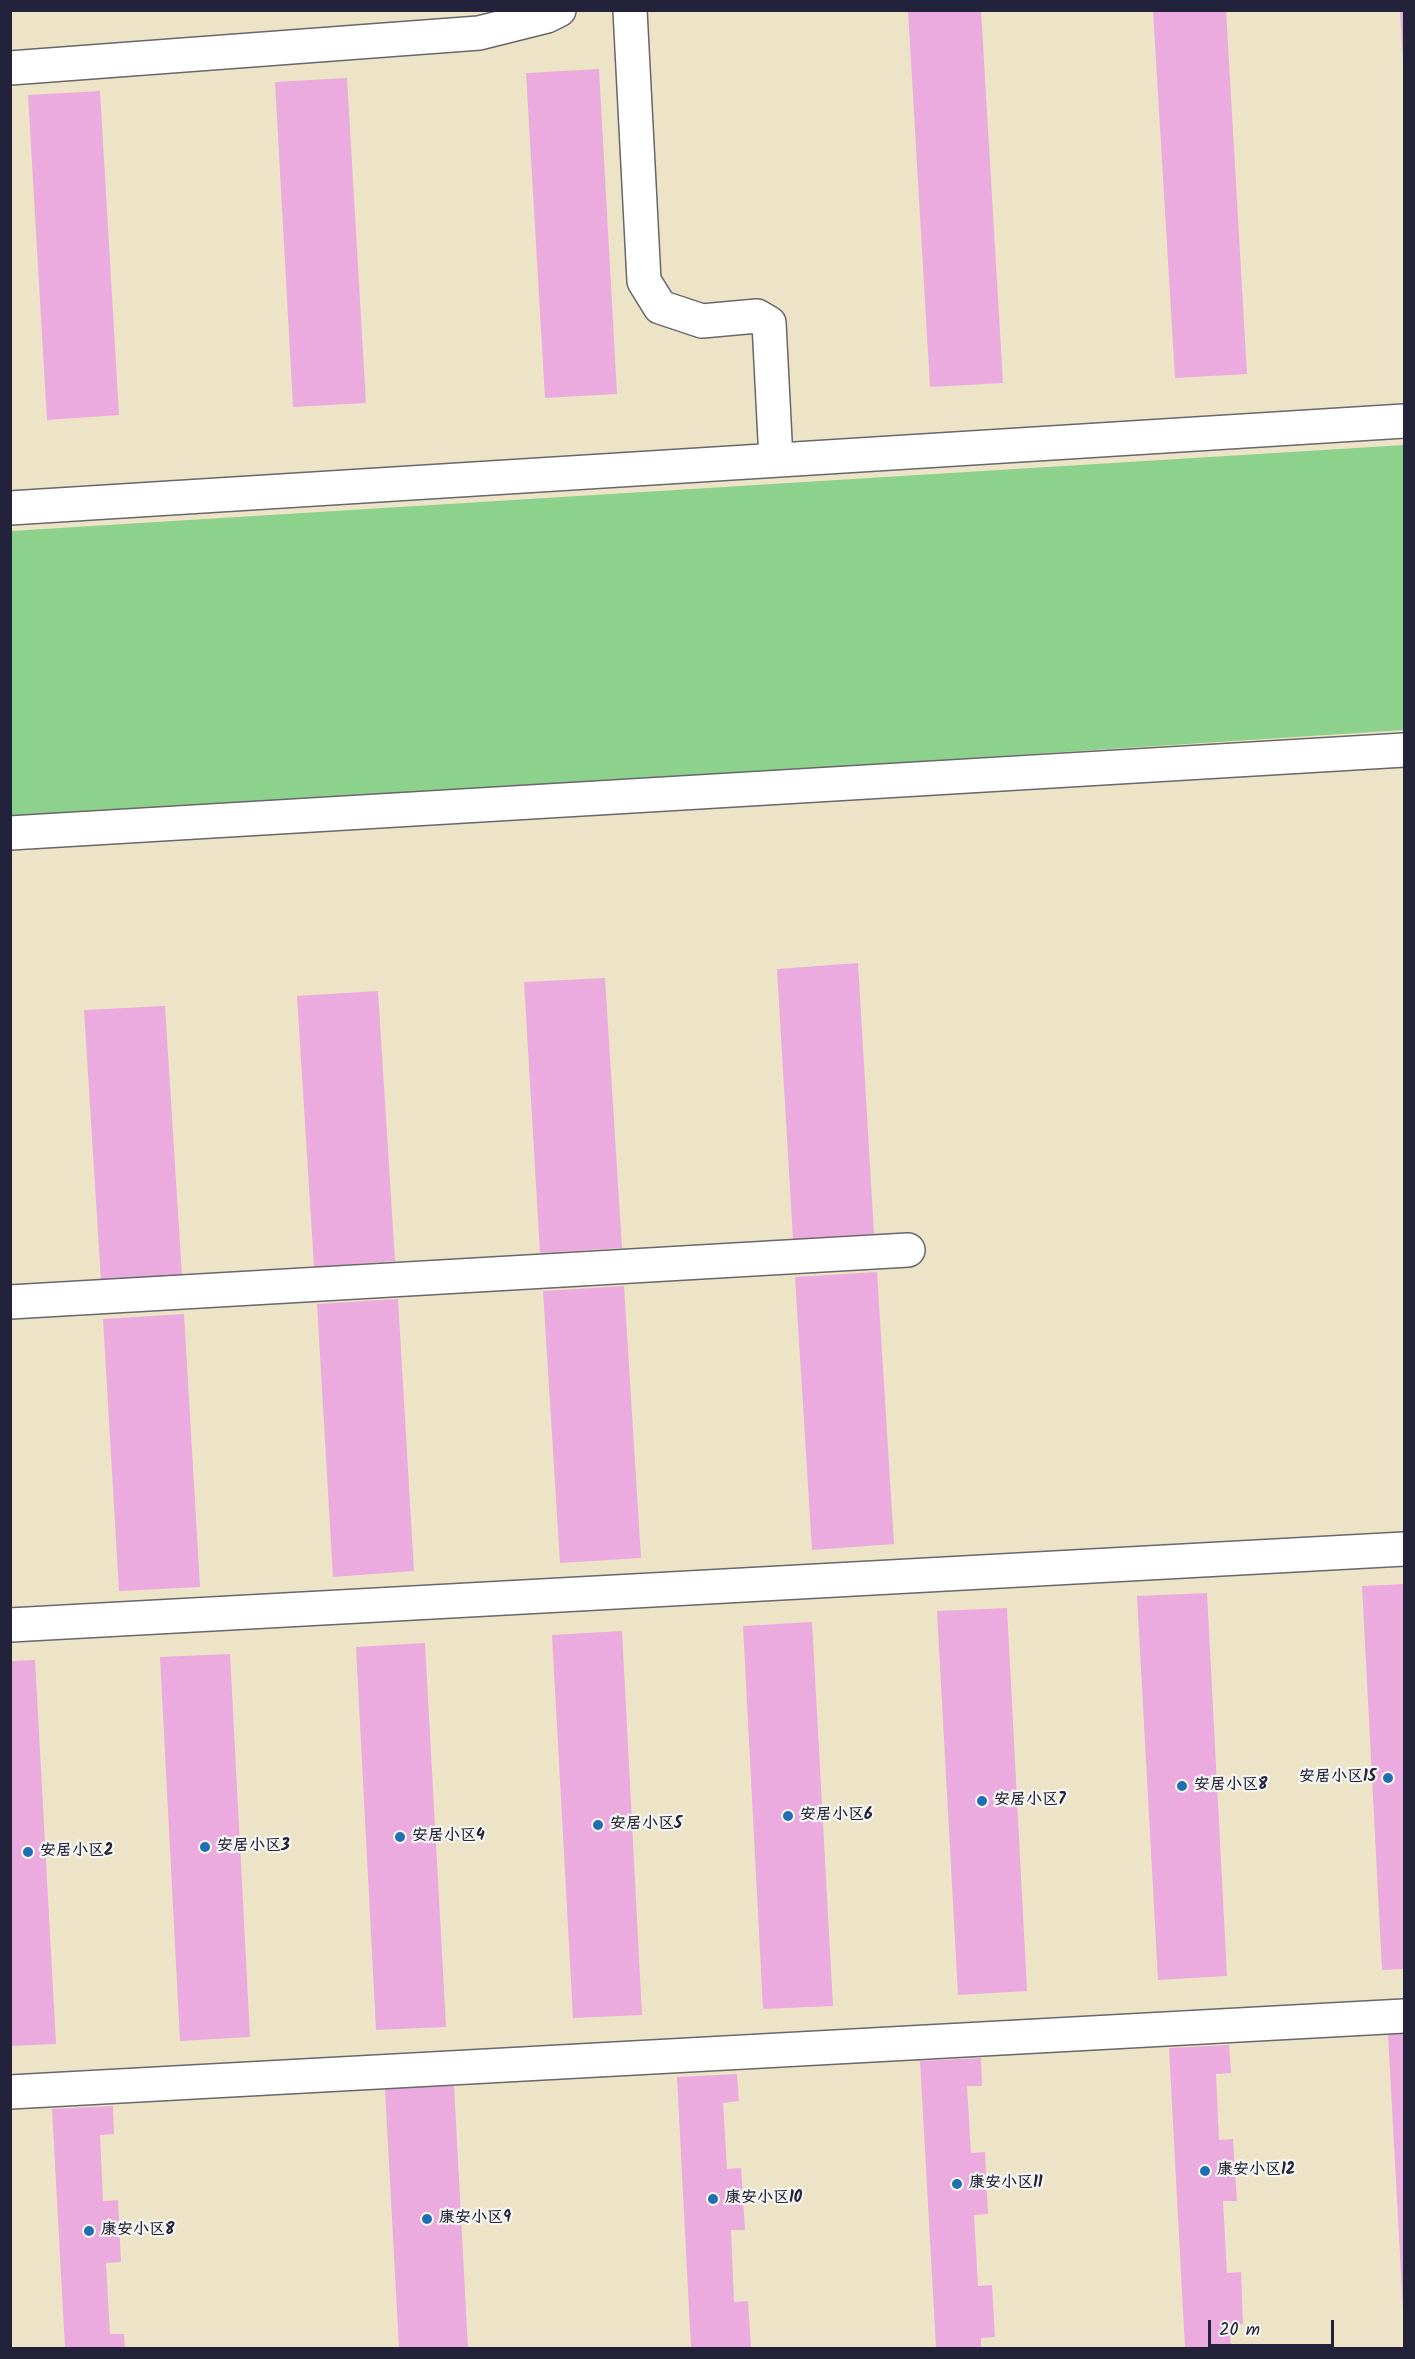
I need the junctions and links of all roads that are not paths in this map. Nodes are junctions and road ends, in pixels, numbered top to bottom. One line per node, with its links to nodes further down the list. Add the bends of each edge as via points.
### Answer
1 (559, 10): 3 (street, via 479,33)
2 (630, 10): 5 (street, via 644,281 660,307 702,321 757,316 769,323)
3 (10, 68)
4 (1404, 421): 5 (street)
5 (776, 460): 6 (street)
6 (10, 508)
7 (1404, 750): 8 (street)
8 (10, 833)
9 (908, 1250): 10 (street)
10 (10, 1302)
11 (1404, 1549): 12 (street)
12 (10, 1625)
13 (1404, 2016): 14 (street)
14 (10, 2092)

